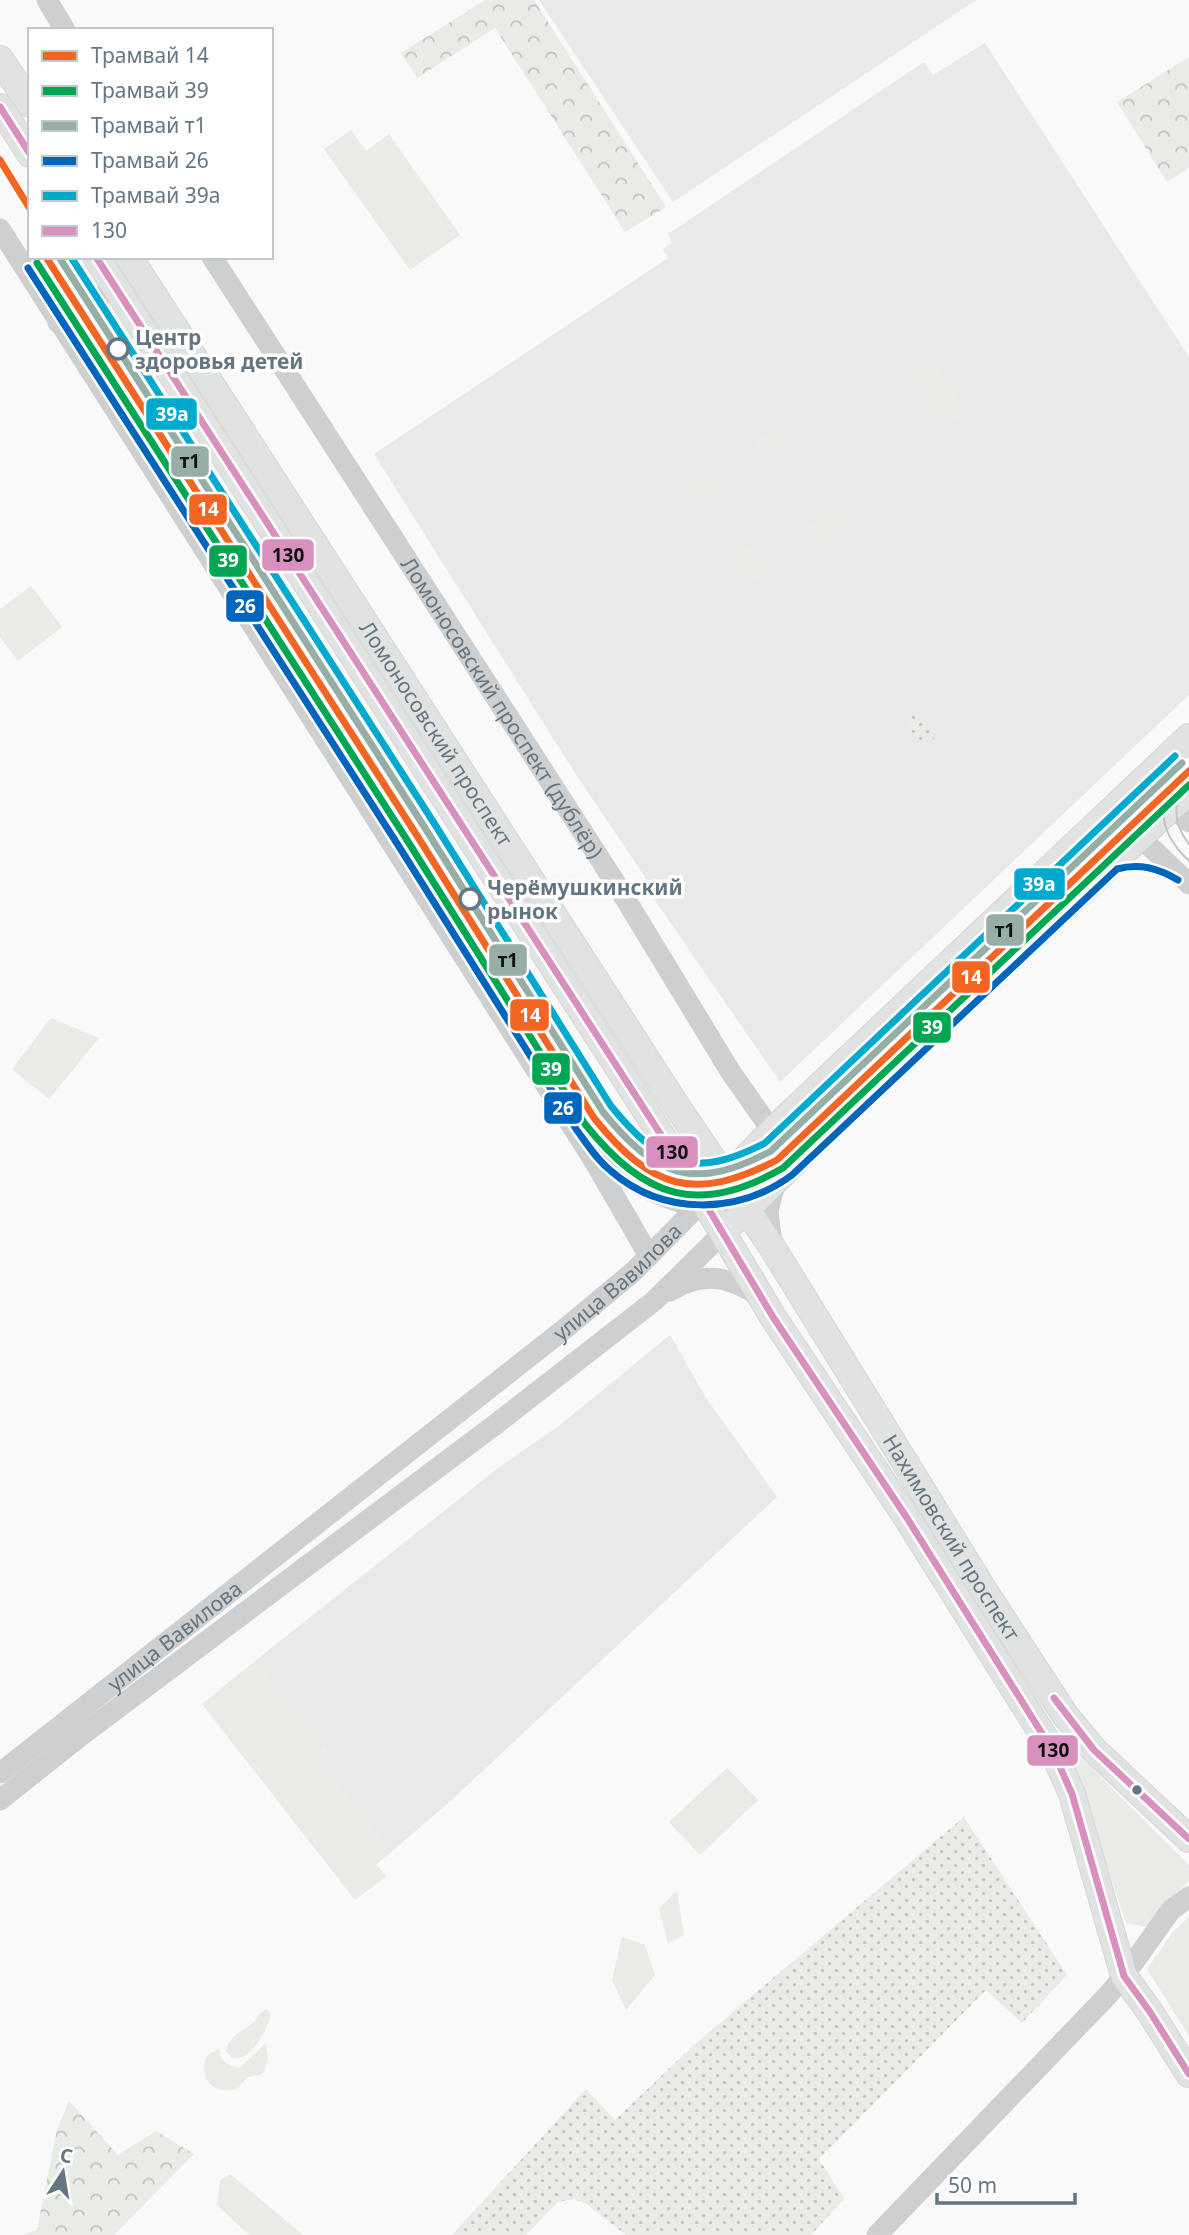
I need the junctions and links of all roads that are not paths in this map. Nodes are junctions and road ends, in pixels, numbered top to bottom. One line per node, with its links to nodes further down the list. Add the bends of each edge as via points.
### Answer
1 (47, 0): 2 (street)
2 (64, 28)
3 (0, 59): 4 (main road)
4 (28, 101)
5 (0, 107): 6 (main road)
6 (28, 151)
7 (0, 229): 12 (street)
8 (97, 259): 11 (main road, Ломоносовский проспект)
9 (130, 259): 20 (main road, Ломоносовский проспект)
10 (213, 259): 18 (street, Ломоносовский проспект (дублёр))
11 (115, 287): 12 (street); 22 (main road, Ломоносовский проспект)
12 (58, 323): 19 (street)
13 (1189, 737): 14 (main road, улица Вавилова)
14 (1128, 794): 15 (street); 16 (street); 18 (main road, улица Вавилова)
15 (1183, 807): 16 (main road, улица Вавилова)
16 (1140, 837): 17 (street); 21 (main road, улица Вавилова)
17 (1189, 884)
18 (772, 1131): 20 (main road, улица Вавилова); 21 (street, Ломоносовский проспект (дублёр), via 777,1146)
19 (593, 1158): 22 (street, via 640,1186); 26 (street)
20 (727, 1178): 22 (main road, улица Вавилова); 23 (main road, Ломоносовский проспект)
21 (776, 1180): 23 (main road, улица Вавилова); 25 (street, Ломоносовский проспект (дублёр), via 768,1211)
22 (703, 1205): 23 (street); 24 (main road, Ломоносовский проспект); 26 (street, улица Вавилова)
23 (747, 1209): 24 (main road, улица Вавилова); 25 (main road, Нахимовский проспект)
24 (722, 1234): 27 (main road, Нахимовский проспект); 28 (street, улица Вавилова)
25 (772, 1247): 33 (main road, Нахимовский проспект, via 1065,1715 1094,1750)
26 (649, 1256): 29 (street, улица Вавилова)
27 (760, 1296): 28 (street, via 738,1283 708,1276); 35 (main road, Нахимовский проспект, via 1053,1751 1072,1794)
28 (654, 1301): 30 (street, улица Вавилова)
29 (567, 1327): 30 (street, via 582,1321 596,1328 597,1343); 31 (street, улица Вавилова)
30 (592, 1349): 32 (street, улица Вавилова)
31 (0, 1773)
32 (0, 1800)
33 (1189, 1839)
34 (1189, 1897): 35 (street, via 1171,1910)
35 (1124, 1976): 36 (main road, Нахимовский проспект); 37 (street)
36 (1189, 2074)
37 (877, 2235)

